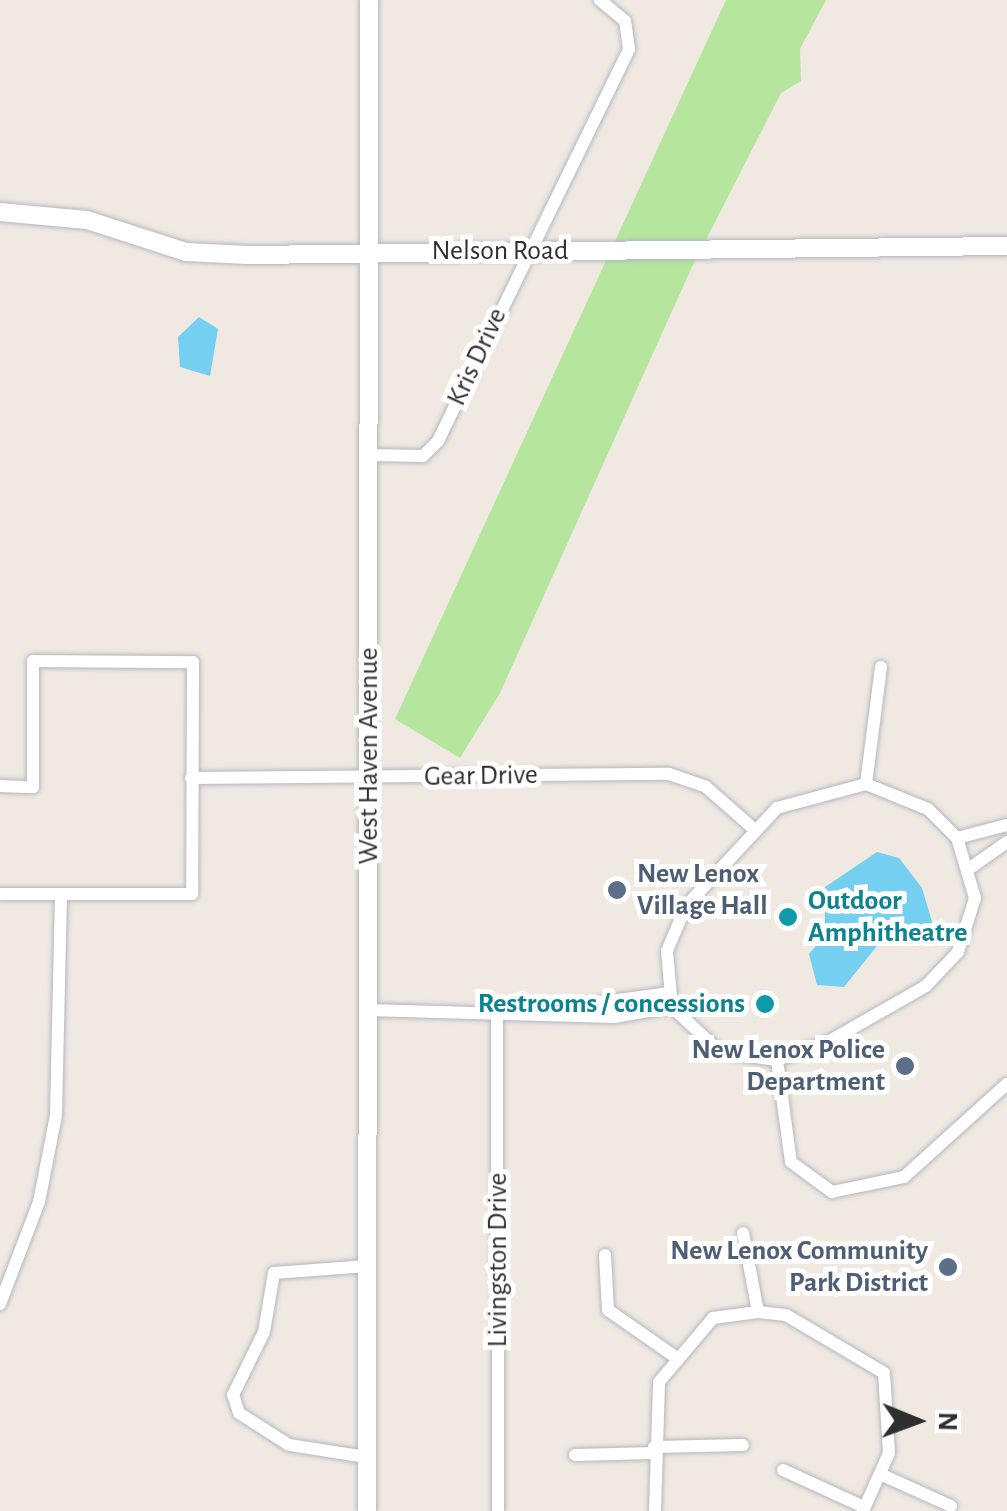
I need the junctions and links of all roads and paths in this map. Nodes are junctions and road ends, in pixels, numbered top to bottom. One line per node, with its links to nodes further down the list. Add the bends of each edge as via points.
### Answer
1 (369, 0): 7 (street, West Haven Avenue)
2 (600, 0): 3 (street, Kris Drive)
3 (616, 4): 6 (street, Kris Drive, via 628,49)
4 (0, 212): 7 (street, Nelson Road, via 87,220 186,252)
5 (1007, 246): 6 (street, Nelson Road)
6 (526, 251): 7 (street, Nelson Road); 8 (street, Kris Drive, via 438,441 424,456)
7 (371, 252): 8 (street, West Haven Avenue)
8 (370, 456): 10 (street, West Haven Avenue)
9 (881, 667): 12 (street)
10 (370, 777): 11 (street, Gear Drive); 15 (street, Gear Drive, via 669,774 706,787); 23 (street, West Haven Avenue)
11 (191, 778): 13 (street, via 193,662 33,661 33,787); 20 (street, via 192,894)
12 (866, 784): 15 (street, via 796,797); 16 (street, via 916,802)
13 (0, 786)
14 (1007, 825): 16 (street)
15 (754, 828): 21 (street, via 677,922 667,951)
16 (957, 838): 18 (street)
17 (1007, 842): 18 (street)
18 (970, 868): 24 (street, via 968,928 938,975 828,1042)
19 (0, 894): 20 (street)
20 (61, 894): 29 (street, via 56,1115 39,1202)
21 (671, 1000): 22 (street); 24 (street, via 720,1052)
22 (497, 1009): 23 (street); 41 (street, Livingston Drive)
23 (368, 1010): 28 (street, West Haven Avenue)
24 (777, 1060): 25 (street, via 791,1162 832,1192 904,1177)
25 (1007, 1084)
26 (743, 1232): 30 (street)
27 (605, 1256): 31 (street, via 608,1310)
28 (368, 1266): 35 (street, West Haven Avenue); 35 (street, via 274,1273 268,1320 233,1395 239,1413 289,1445)
29 (0, 1304)
30 (758, 1312): 31 (street, via 713,1318); 37 (street, via 786,1315 884,1374 891,1438)
31 (674, 1356): 33 (street, via 653,1408)
32 (743, 1445): 33 (street)
33 (654, 1450): 34 (street); 42 (street)
34 (575, 1456)
35 (366, 1457): 40 (street, West Haven Avenue)
36 (783, 1470): 39 (street)
37 (880, 1474): 38 (street); 39 (street)
38 (951, 1506)
39 (863, 1509)
40 (366, 1511)
41 (498, 1511)
42 (655, 1511)

